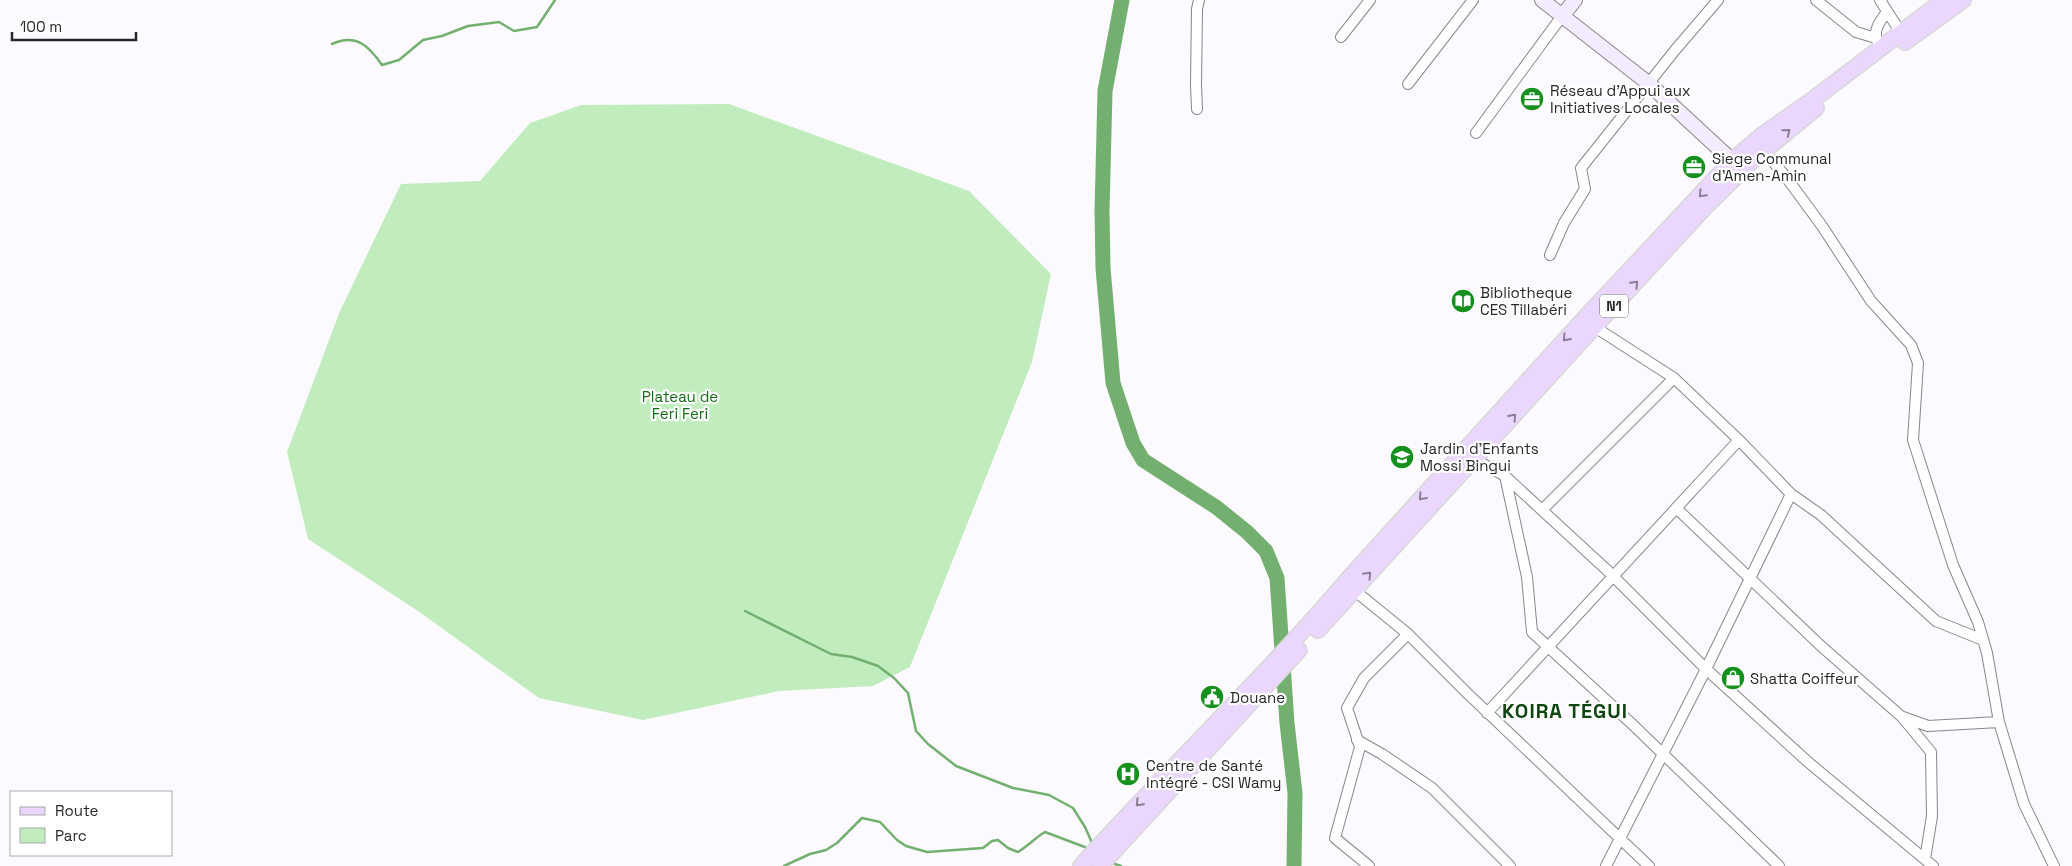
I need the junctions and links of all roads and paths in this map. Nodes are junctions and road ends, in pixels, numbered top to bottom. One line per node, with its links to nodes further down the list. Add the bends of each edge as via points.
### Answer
1 (1199, 0): 18 (street)
2 (1370, 0): 14 (street)
3 (1473, 0): 16 (street)
4 (1542, 0): 12 (street)
5 (1575, 0): 12 (street)
6 (1718, 0): 17 (street)
7 (1816, 0): 15 (street, via 1856,32)
8 (1880, 0): 11 (street)
9 (1944, 0): 13 (main road, N1)
10 (1963, 0): 20 (main road, N1, one-way to 10, via 1879,60)
11 (1887, 12): 13 (street); 15 (street, via 1877,26)
12 (1562, 16): 17 (street); 19 (street)
13 (1900, 33): 15 (main road, N1)
14 (1341, 37)
15 (1878, 44): 21 (main road, N1, via 1761,136)
16 (1408, 84)
17 (1648, 84): 21 (street); 22 (street, via 1581,168 1585,189 1564,223)
18 (1197, 109)
19 (1476, 133)
20 (1764, 151): 21 (main road, N1); 35 (street, via 1822,226 1871,301 1911,345 1918,363 1913,440 1953,565)
21 (1737, 166): 23 (main road, N1)
22 (1550, 255)
23 (1589, 323): 24 (street); 26 (main road, N1)
24 (1674, 378): 25 (street); 30 (street)
25 (1739, 440): 28 (street); 29 (street)
26 (1469, 455): 27 (street); 33 (main road, N1, one-way to 26); 36 (main road, N1, one-way to 36)
27 (1505, 476): 30 (street); 37 (street, via 1527,577 1532,632)
28 (1791, 494): 32 (street); 35 (street, via 1821,515 1936,621)
29 (1676, 508): 31 (street); 32 (street)
30 (1542, 510): 31 (street)
31 (1613, 576): 37 (street); 38 (street)
32 (1750, 577): 38 (street); 40 (street, via 1821,646)
33 (1354, 590): 34 (street); 36 (main road, N1)
34 (1408, 634): 39 (street); 43 (street, via 1364,678 1346,708)
35 (1983, 640): 41 (street)
36 (1297, 645): 42 (main road, N1)
37 (1548, 647): 39 (street); 44 (street)
38 (1706, 669): 44 (street); 46 (street, via 1808,762)
39 (1487, 713): 45 (street)
40 (1902, 717): 41 (street, via 1928,726); 46 (street, via 1931,752)
41 (1999, 722): 55 (street, via 2024,804)
42 (1211, 736): 47 (main road, N1, one-way to 47); 48 (main road, N1)
43 (1357, 740): 49 (street, via 1360,747 1335,838); 50 (street, via 1432,788)
44 (1662, 754): 45 (street); 54 (street)
45 (1619, 839): 51 (street); 52 (street); 53 (street)
46 (1929, 863)
47 (1082, 866)
48 (1100, 866)
49 (1369, 866)
50 (1510, 866)
51 (1606, 866)
52 (1613, 866)
53 (1649, 866)
54 (1779, 866)
55 (2054, 866)

